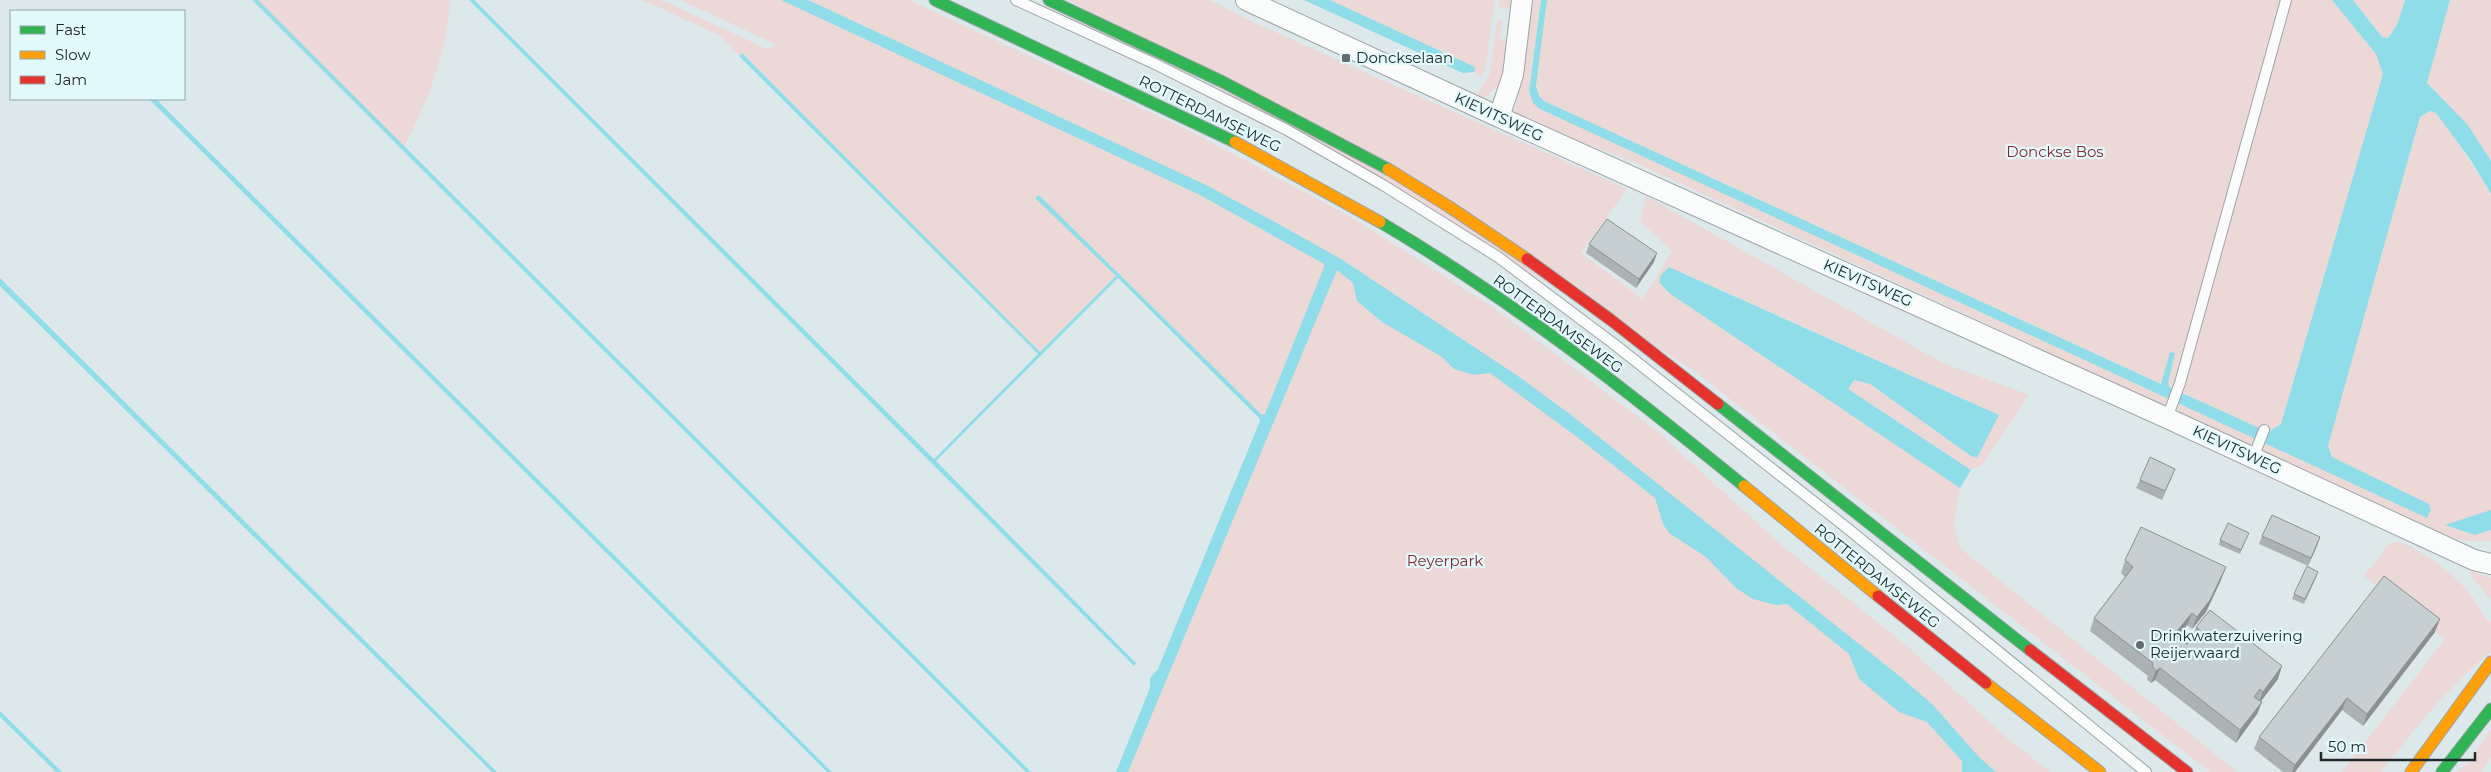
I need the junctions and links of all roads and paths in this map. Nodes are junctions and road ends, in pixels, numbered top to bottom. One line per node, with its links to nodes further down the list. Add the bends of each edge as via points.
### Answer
1 (935, 0): 14 (main road, ROTTERDAMSEWEG, via 1093,72 1306,178 1410,240 1530,320 1620,387 1968,671)
2 (1016, 0): 15 (lane, ROTTERDAMSEWEG, via 1287,130 1498,257 1847,528)
3 (1049, 0): 16 (main road, via 1153,47 1301,122 1502,241 1632,337)
4 (1246, 0): 7 (street, KIEVITSWEG)
5 (1522, 0): 7 (street, via 1513,75)
6 (2286, 0): 8 (lane)
7 (1500, 117): 8 (street, KIEVITSWEG)
8 (2170, 410): 10 (street, KIEVITSWEG)
9 (2264, 430): 10 (lane)
10 (2257, 450): 11 (street, KIEVITSWEG, via 2474,560)
11 (2491, 564)
12 (2491, 662): 17 (main road)
13 (2491, 709): 18 (main road)
14 (2100, 772)
15 (2146, 772)
16 (2187, 772)
17 (2411, 772)
18 (2442, 772)

